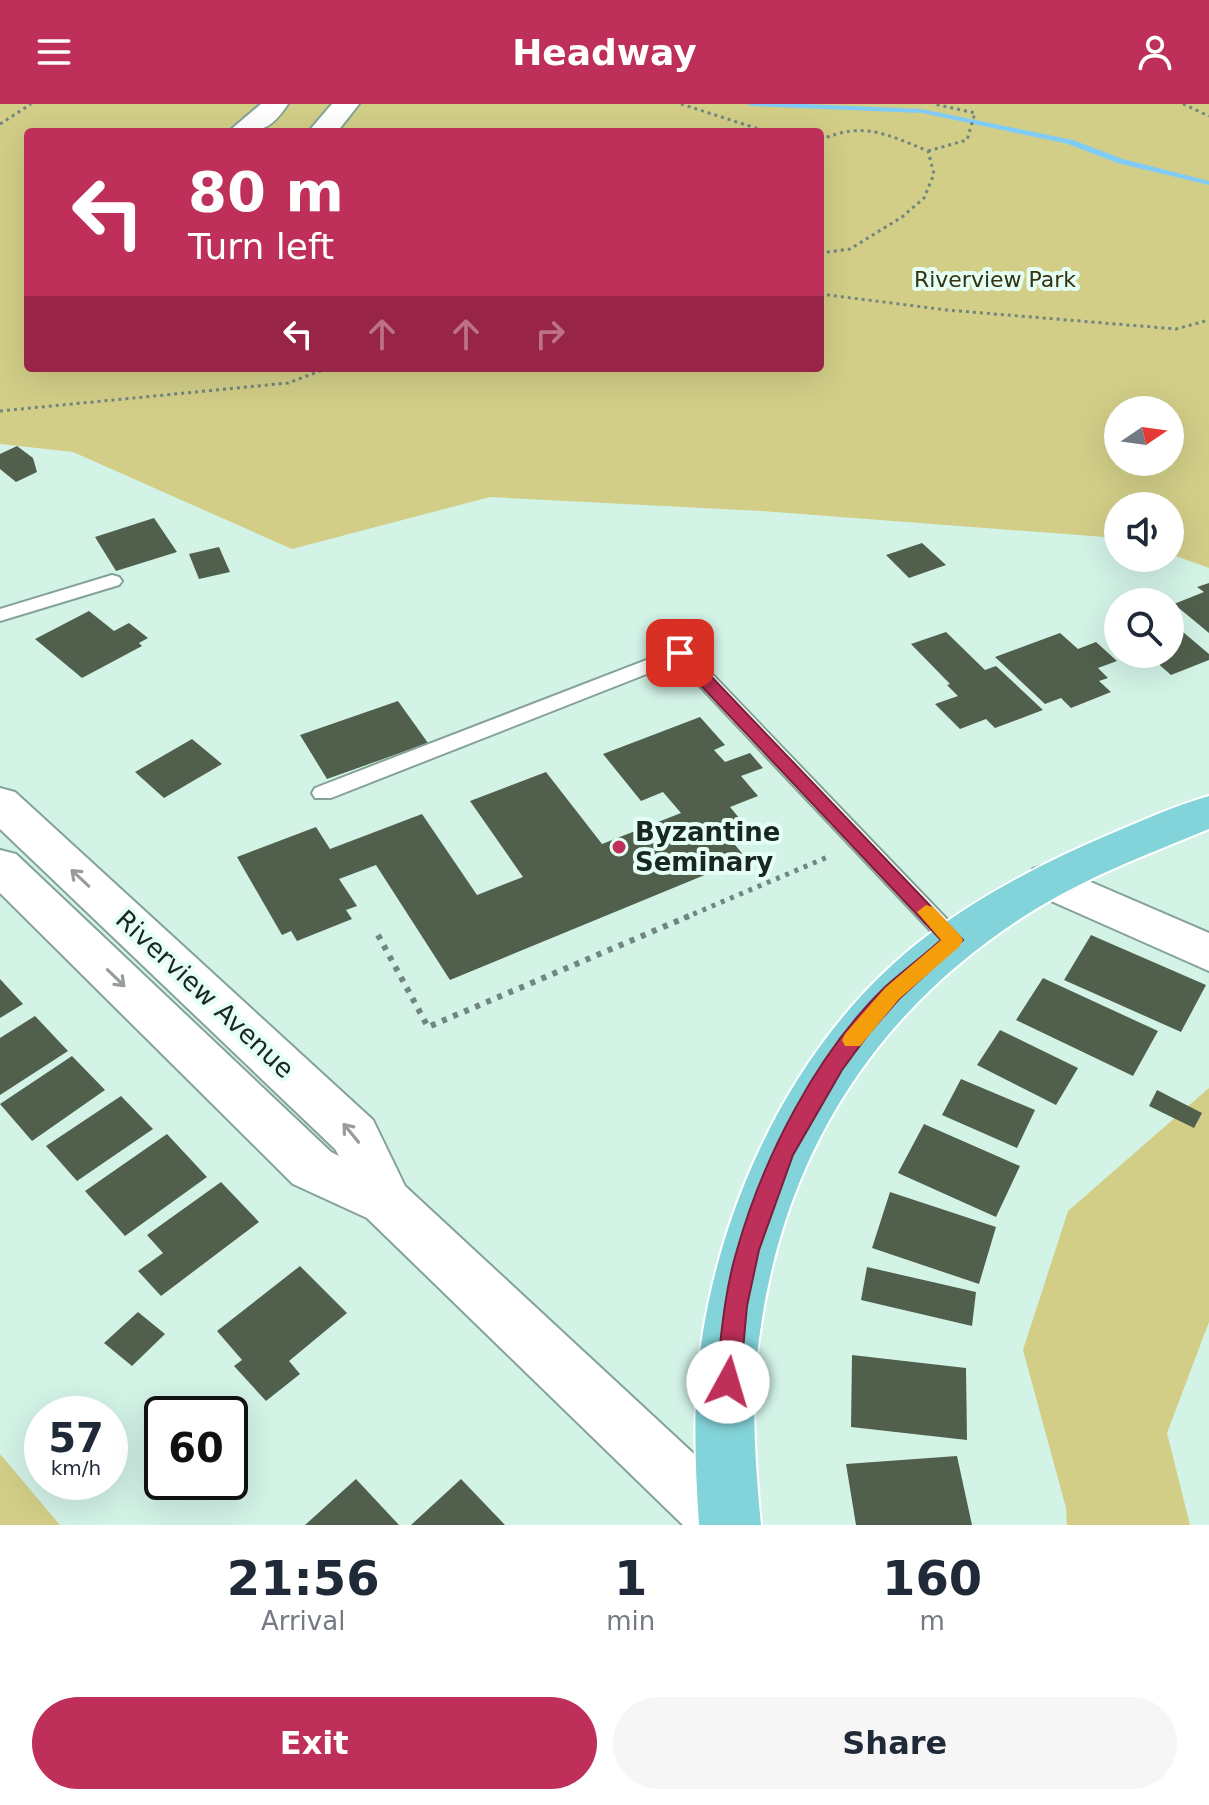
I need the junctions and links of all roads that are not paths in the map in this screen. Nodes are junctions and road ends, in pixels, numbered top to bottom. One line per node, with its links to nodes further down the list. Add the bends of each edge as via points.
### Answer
1 (275, 104): 3 (street)
2 (346, 104): 4 (street)
3 (248, 128)
4 (325, 128)
5 (112, 581): 6 (lane)
6 (0, 615)
7 (323, 793): 12 (lane, via 680,653)
8 (0, 803): 14 (street, Riverview Avenue, one-way to 8, via 355,1135)
9 (1209, 811): 11 (main road)
10 (0, 866): 14 (street, Riverview Avenue, one-way to 14, via 312,1168)
11 (1049, 881): 12 (main road); 13 (street)
12 (953, 940): 15 (main road, via 892,993 835,1064 783,1152 764,1200 748,1250 730,1357 725,1408)
13 (1209, 953)
14 (386, 1202): 15 (street, Riverview Avenue)
15 (728, 1525)

